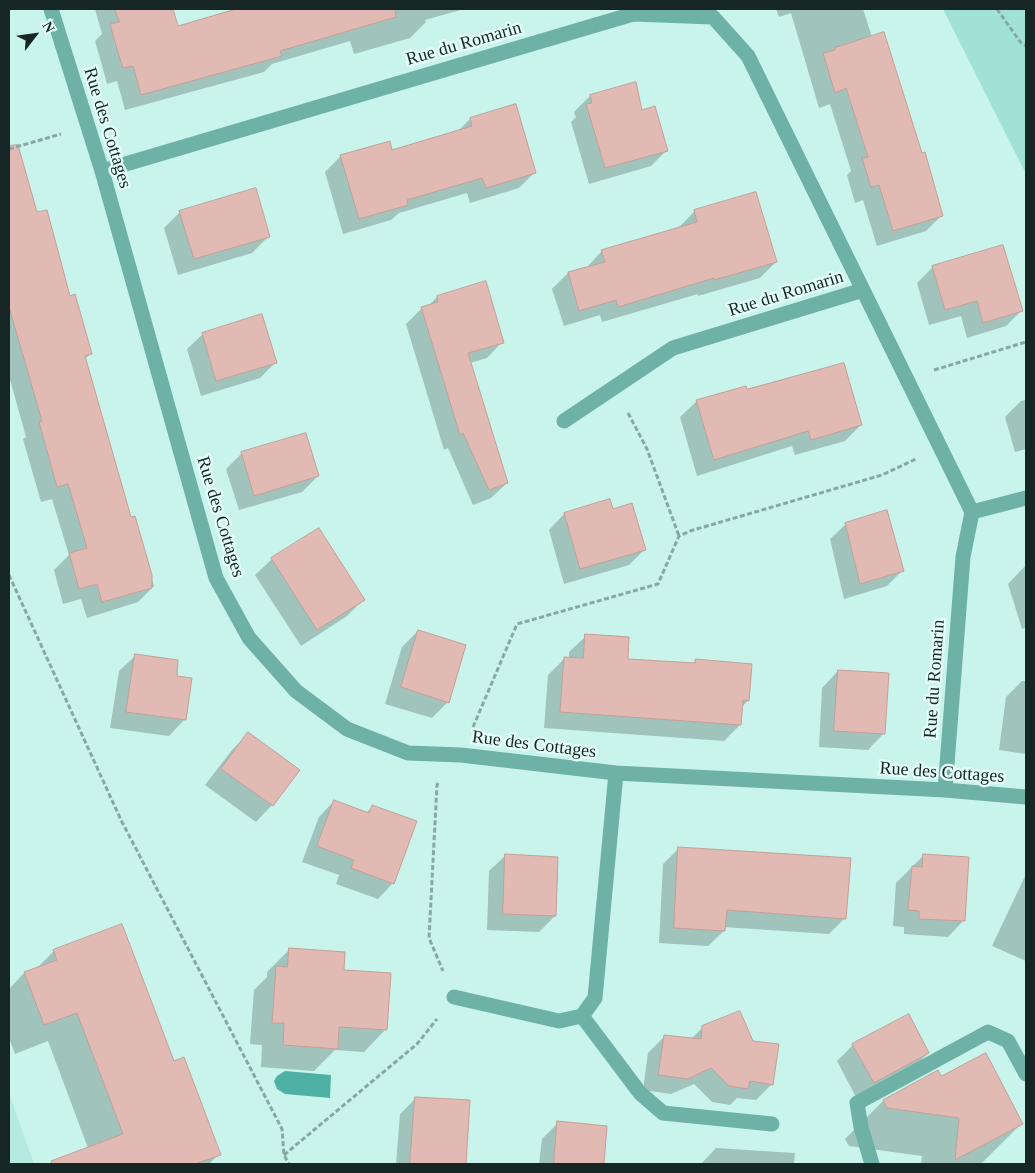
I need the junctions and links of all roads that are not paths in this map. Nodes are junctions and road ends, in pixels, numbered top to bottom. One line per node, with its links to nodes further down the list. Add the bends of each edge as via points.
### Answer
1 (51, 9): 2 (street, Rue des Cottages)
2 (102, 171): 3 (street, Rue du Romarin, via 633,14 713,17 748,56); 7 (street, Rue des Cottages, via 216,578 249,638 296,691 347,729 408,753)
3 (864, 290): 4 (street, Rue du Romarin, via 674,348); 6 (street, Rue du Romarin)
4 (564, 421)
5 (1026, 498): 6 (street)
6 (972, 512): 8 (street, Rue du Romarin, via 963,557)
7 (616, 773): 8 (street, Rue des Cottages); 11 (street, Rue des Cottages, via 595,998)
8 (945, 790): 9 (street, Rue des Cottages)
9 (1026, 797)
10 (454, 997): 11 (street, via 560,1021)
11 (582, 1016): 13 (street, via 640,1093 663,1113)
12 (1026, 1074): 14 (street, via 1008,1040 988,1032 857,1103)
13 (772, 1124)
14 (872, 1164)

